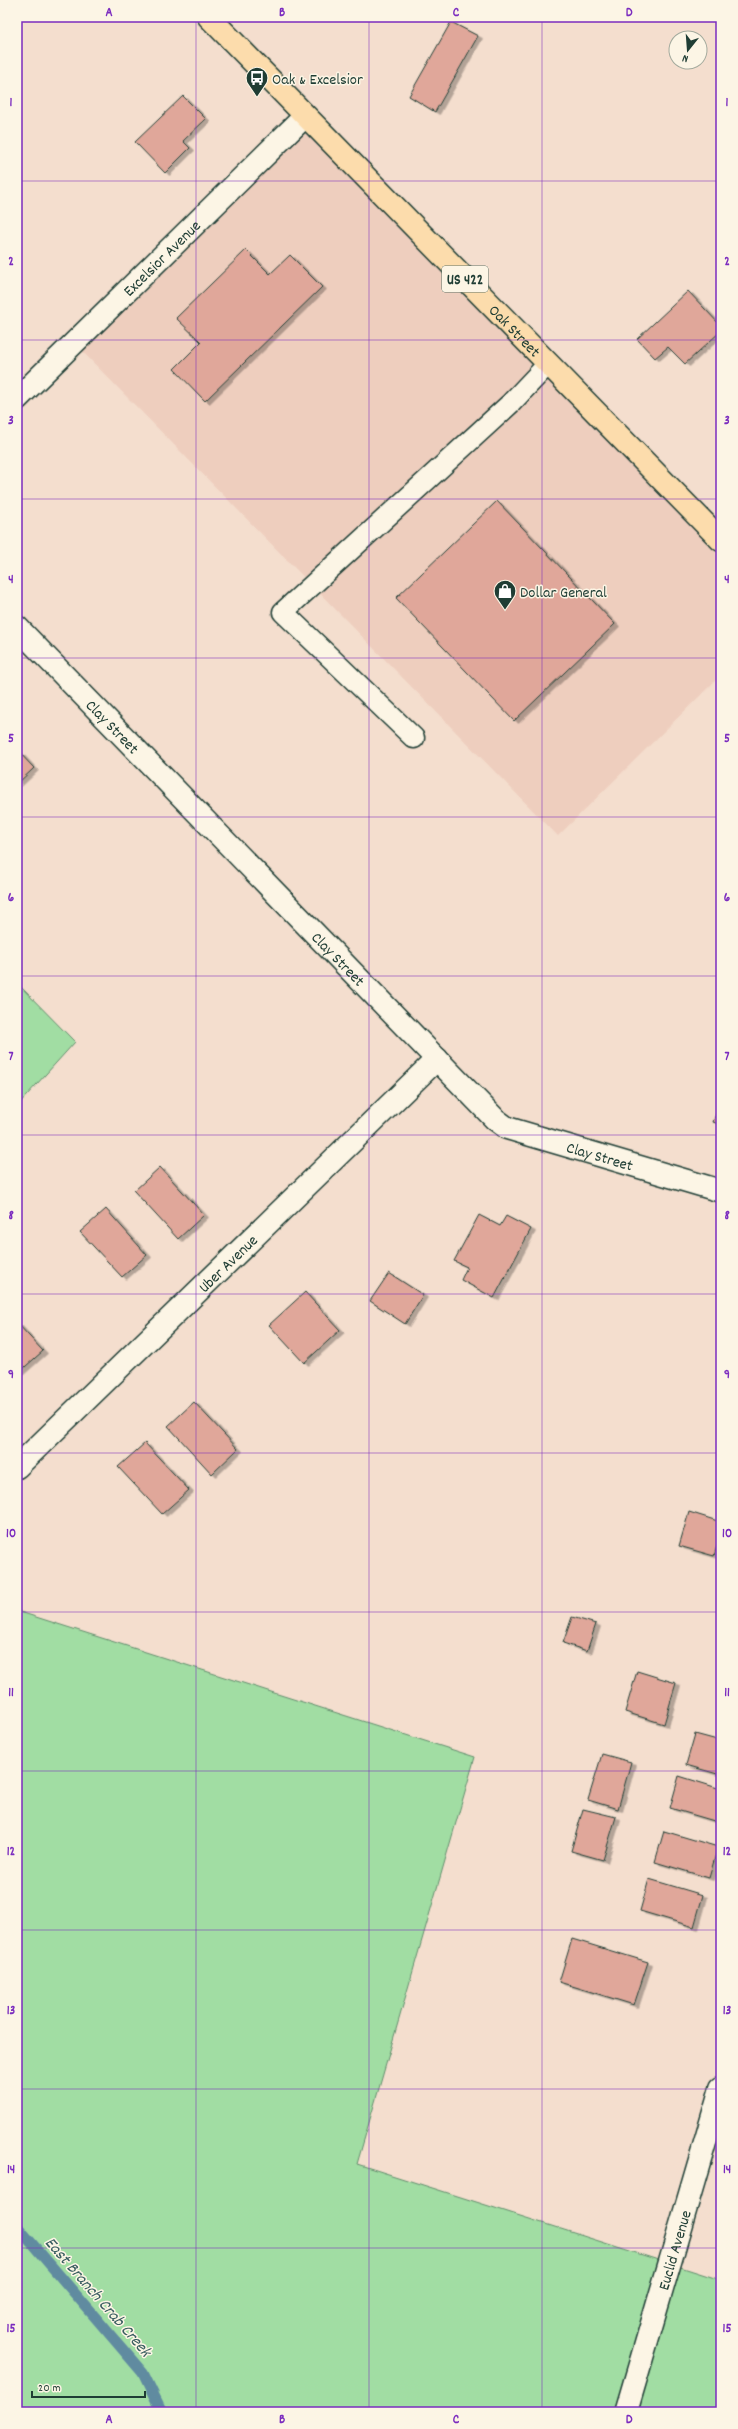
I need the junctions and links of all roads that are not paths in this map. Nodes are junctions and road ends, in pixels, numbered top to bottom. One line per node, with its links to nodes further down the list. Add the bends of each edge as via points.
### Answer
1 (210, 17): 2 (highway, Oak Street / US 422)
2 (305, 116): 3 (highway, Oak Street / US 422); 4 (street, Excelsior Avenue)
3 (548, 364): 5 (highway, Oak Street / US 422); 7 (lane, via 511,403 283,612)
4 (17, 399)
5 (721, 540)
6 (17, 627): 8 (street, Clay Street)
7 (414, 738)
8 (437, 1059): 9 (street, Clay Street, via 495,1119 507,1128); 10 (street, Uber Avenue)
9 (721, 1191)
10 (17, 1467)
11 (721, 2088): 12 (street, Euclid Avenue)
12 (626, 2412)

